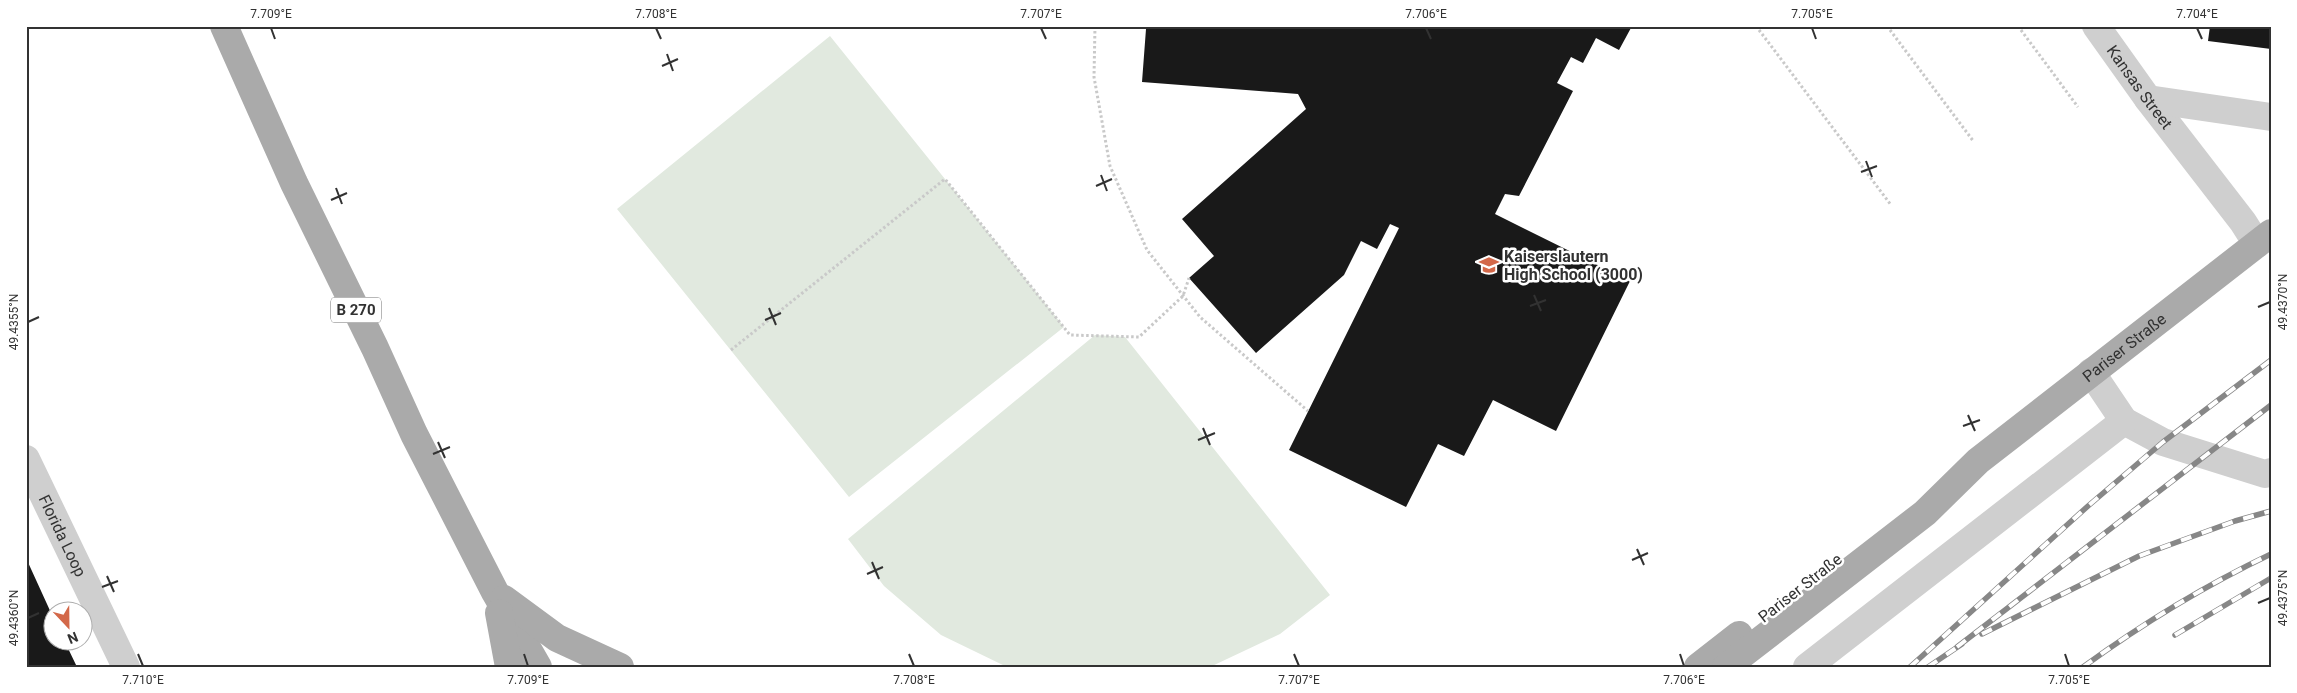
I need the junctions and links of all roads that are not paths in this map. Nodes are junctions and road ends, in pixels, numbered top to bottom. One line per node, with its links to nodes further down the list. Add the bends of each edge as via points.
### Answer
1 (224, 26): 11 (main road, B 270, via 294,183 414,434)
2 (2096, 26): 3 (street, Kansas Street)
3 (2148, 99): 4 (street); 5 (street, Kansas Street, via 2243,222)
4 (2271, 117)
5 (2264, 238): 6 (main road, Pariser Straße)
6 (2091, 372): 7 (street); 9 (main road, Pariser Straße)
7 (2124, 421): 10 (street, via 2163,442 2265,474); 18 (street)
8 (26, 459): 12 (street, Florida Loop)
9 (1978, 460): 16 (main road, Pariser Straße, via 1926,490); 17 (main road, Pariser Straße, via 1925,513)
10 (2271, 472)
11 (495, 592): 13 (main road); 14 (main road, B 270); 15 (main road, via 557,638)
12 (126, 667)
13 (509, 667)
14 (538, 667)
15 (620, 667)
16 (1698, 667)
17 (1726, 667)
18 (1807, 667)

